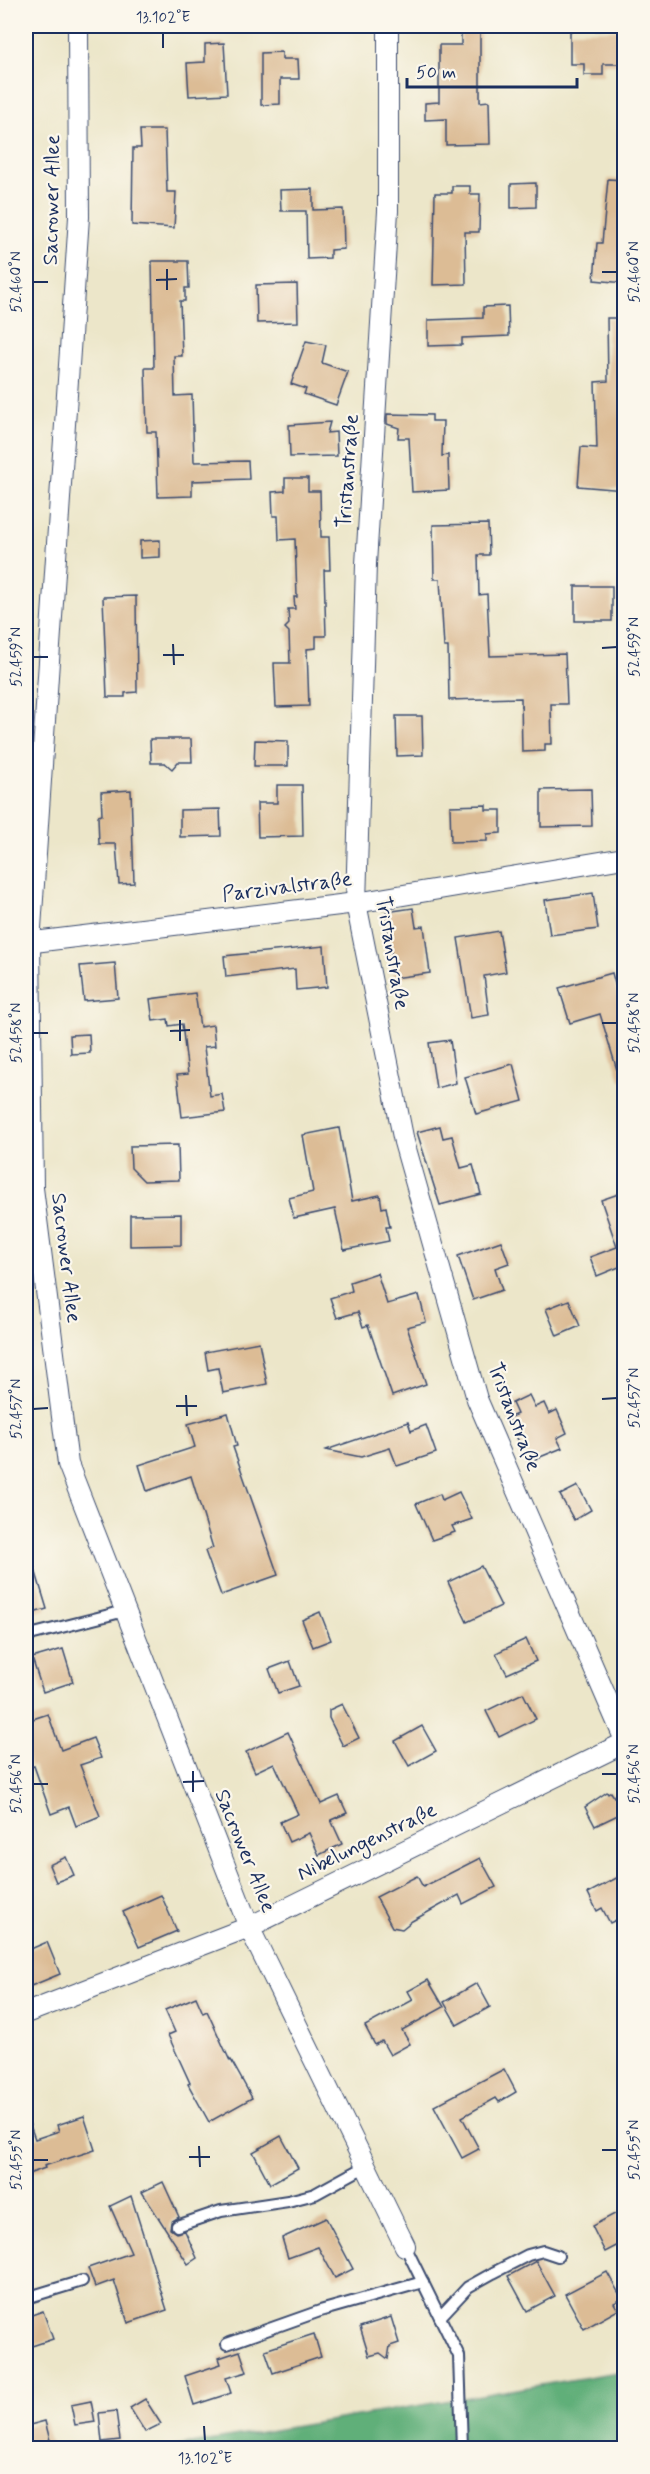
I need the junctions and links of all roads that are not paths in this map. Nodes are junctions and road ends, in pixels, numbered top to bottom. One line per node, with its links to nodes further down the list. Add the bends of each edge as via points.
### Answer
1 (78, 26): 5 (street, Sacrower Allee, via 79,217)
2 (388, 26): 4 (street, Tristanstraße, via 388,211 366,564)
3 (624, 858): 4 (street, Parzivalstraße)
4 (356, 903): 5 (street, Parzivalstraße); 8 (street, Tristanstraße, via 404,1142 477,1399)
5 (28, 943): 6 (street, Sacrower Allee, via 33,1188 68,1464)
6 (125, 1611): 7 (lane); 9 (street, Sacrower Allee)
7 (26, 1636)
8 (624, 1741): 9 (street, Nibelungenstraße)
9 (249, 1927): 10 (street, Nibelungenstraße); 11 (street, Sacrower Allee)
10 (26, 2013)
11 (366, 2166): 12 (lane, via 315,2194 220,2211); 13 (street, Sacrower Allee)
12 (177, 2226)
13 (405, 2246): 16 (lane)
14 (558, 2256): 18 (lane, via 543,2251 528,2254 468,2287)
15 (82, 2281): 17 (lane)
16 (423, 2282): 18 (lane); 19 (lane, via 320,2311)
17 (26, 2298)
18 (440, 2317): 20 (lane, via 459,2356)
19 (227, 2344)
20 (462, 2448)

